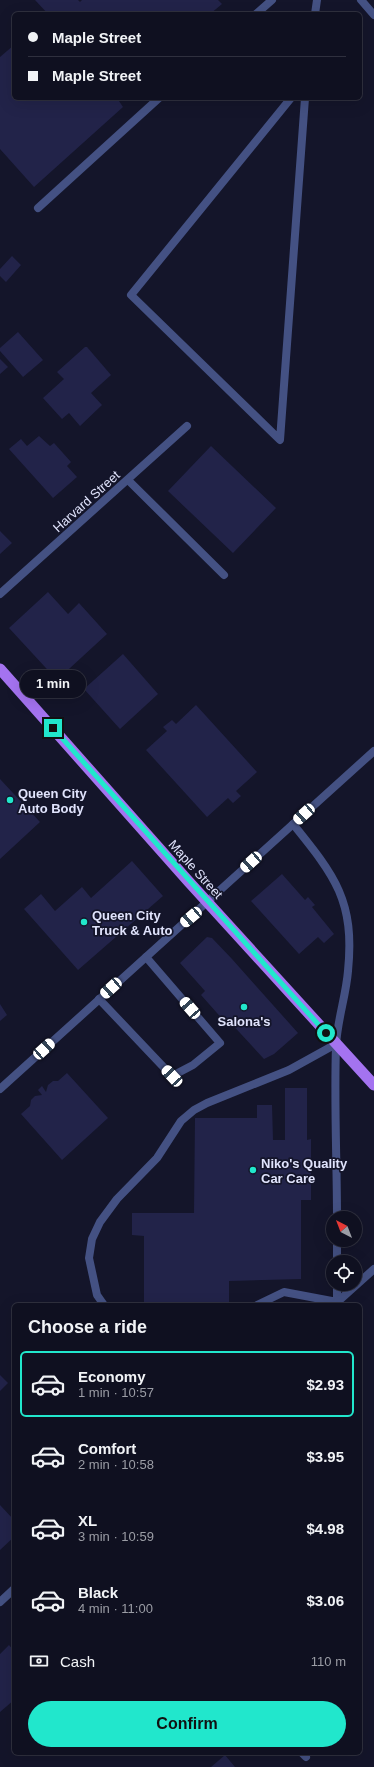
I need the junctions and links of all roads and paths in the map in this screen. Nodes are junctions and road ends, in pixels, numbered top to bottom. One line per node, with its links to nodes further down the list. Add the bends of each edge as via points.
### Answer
1 (272, 0): 4 (street)
2 (317, 0): 5 (street)
3 (361, 0): 6 (street)
4 (258, 12)
5 (315, 12)
6 (374, 15)
7 (157, 100): 10 (street)
8 (289, 100): 9 (street, via 132,294 280,440)
9 (305, 100)
10 (38, 208)
11 (187, 426): 12 (street, Harvard Street)
12 (128, 480): 13 (street); 14 (street, Harvard Street)
13 (224, 575)
14 (0, 594)
15 (0, 669): 18 (main road, Maple Street)
16 (374, 751): 17 (street)
17 (293, 824): 18 (street); 21 (street, via 334,879 345,907 349,934 348,971)
18 (207, 902): 19 (street); 21 (main road, Maple Street)
19 (146, 957): 20 (street); 20 (street, via 220,1043 193,1065 172,1076)
20 (100, 999): 23 (street)
21 (336, 1044): 22 (main road, Maple Street); 24 (street); 27 (street, via 288,1070 207,1102 181,1121 157,1158 100,1222 92,1239 89,1258 97,1295)
22 (374, 1085)
23 (0, 1089)
24 (337, 1211)
25 (374, 1269): 29 (street)
26 (337, 1291): 29 (street)
27 (103, 1303)
28 (261, 1303): 29 (street, via 284,1292)
29 (336, 1303)
30 (12, 1592): 31 (street)
31 (0, 1602)

